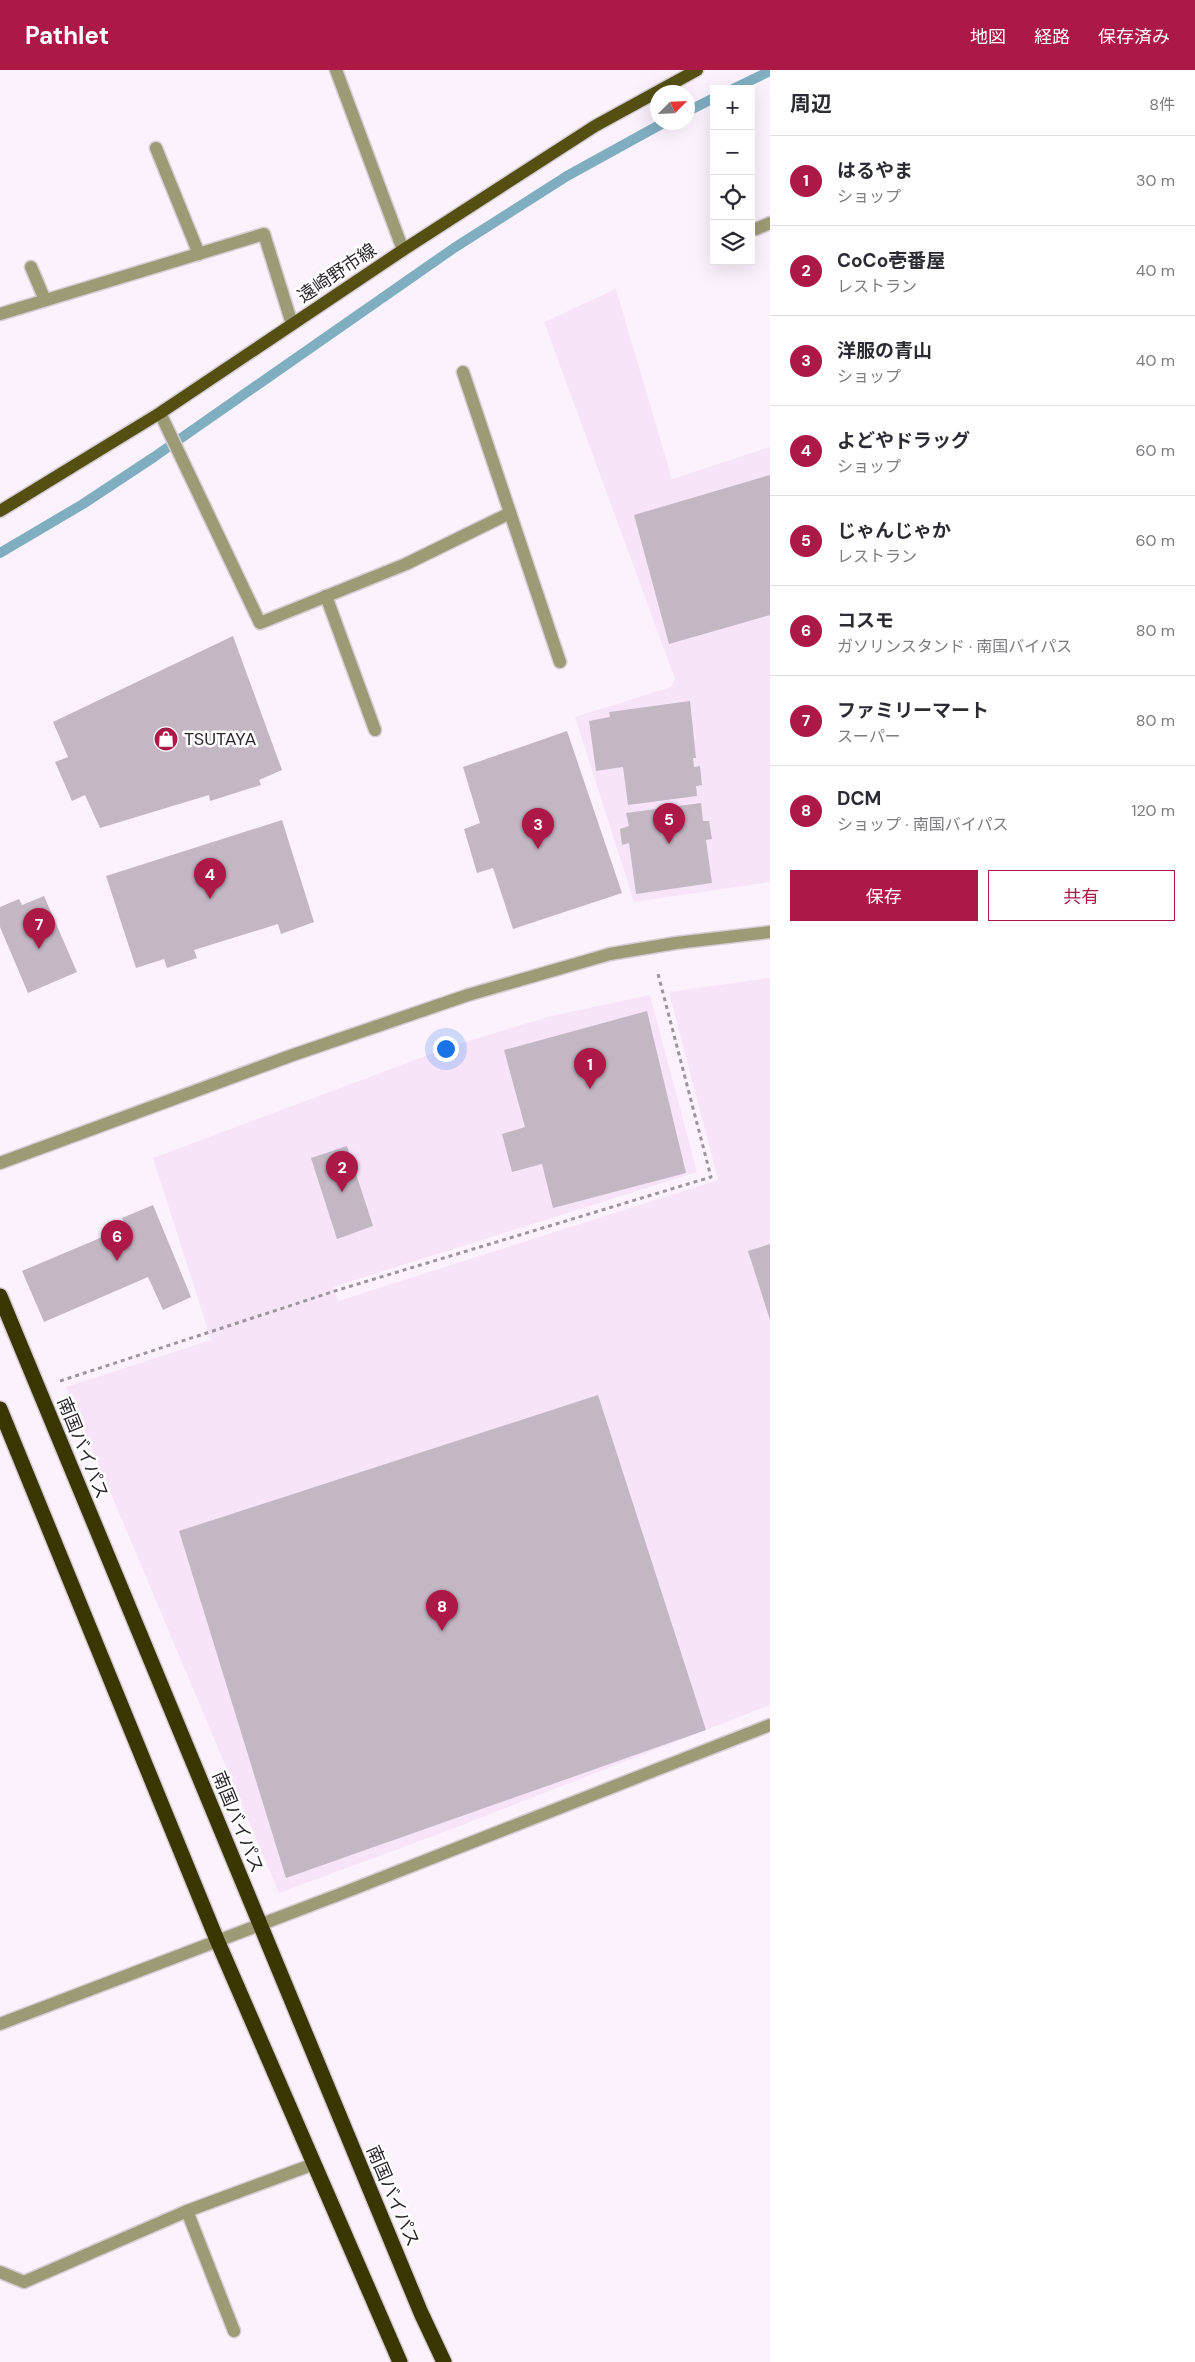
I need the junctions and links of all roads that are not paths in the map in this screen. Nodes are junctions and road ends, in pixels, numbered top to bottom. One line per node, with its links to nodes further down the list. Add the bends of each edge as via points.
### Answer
1 (336, 70): 6 (street)
2 (697, 70): 6 (main road, 遠崎野市線, via 595,126)
3 (156, 148): 7 (street)
4 (770, 223): 5 (street)
5 (756, 228)
6 (403, 250): 11 (main road, 遠崎野市線)
7 (199, 254): 9 (street); 11 (street, via 264,234)
8 (31, 267): 9 (street)
9 (45, 300): 10 (street)
10 (0, 314)
11 (292, 324): 13 (main road, 遠崎野市線)
12 (464, 372): 15 (street)
13 (160, 413): 14 (main road, 遠崎野市線); 16 (street, via 260,623)
14 (0, 511)
15 (510, 513): 16 (street, via 406,564); 17 (street)
16 (326, 596): 18 (street)
17 (560, 662)
18 (375, 730)
19 (770, 932): 20 (street, via 610,954 468,995 290,1056)
20 (0, 1163)
21 (0, 1296): 24 (highway, 南国バイパス)
22 (0, 1409): 25 (highway)
23 (770, 1725): 24 (street)
24 (260, 1924): 25 (street); 32 (highway, 南国バイパス)
25 (218, 1940): 26 (street); 27 (highway)
26 (0, 2024)
27 (314, 2164): 28 (street); 31 (highway)
28 (187, 2211): 29 (street, via 24,2282); 30 (street)
29 (0, 2272)
30 (234, 2331)
31 (400, 2362)
32 (444, 2362)

